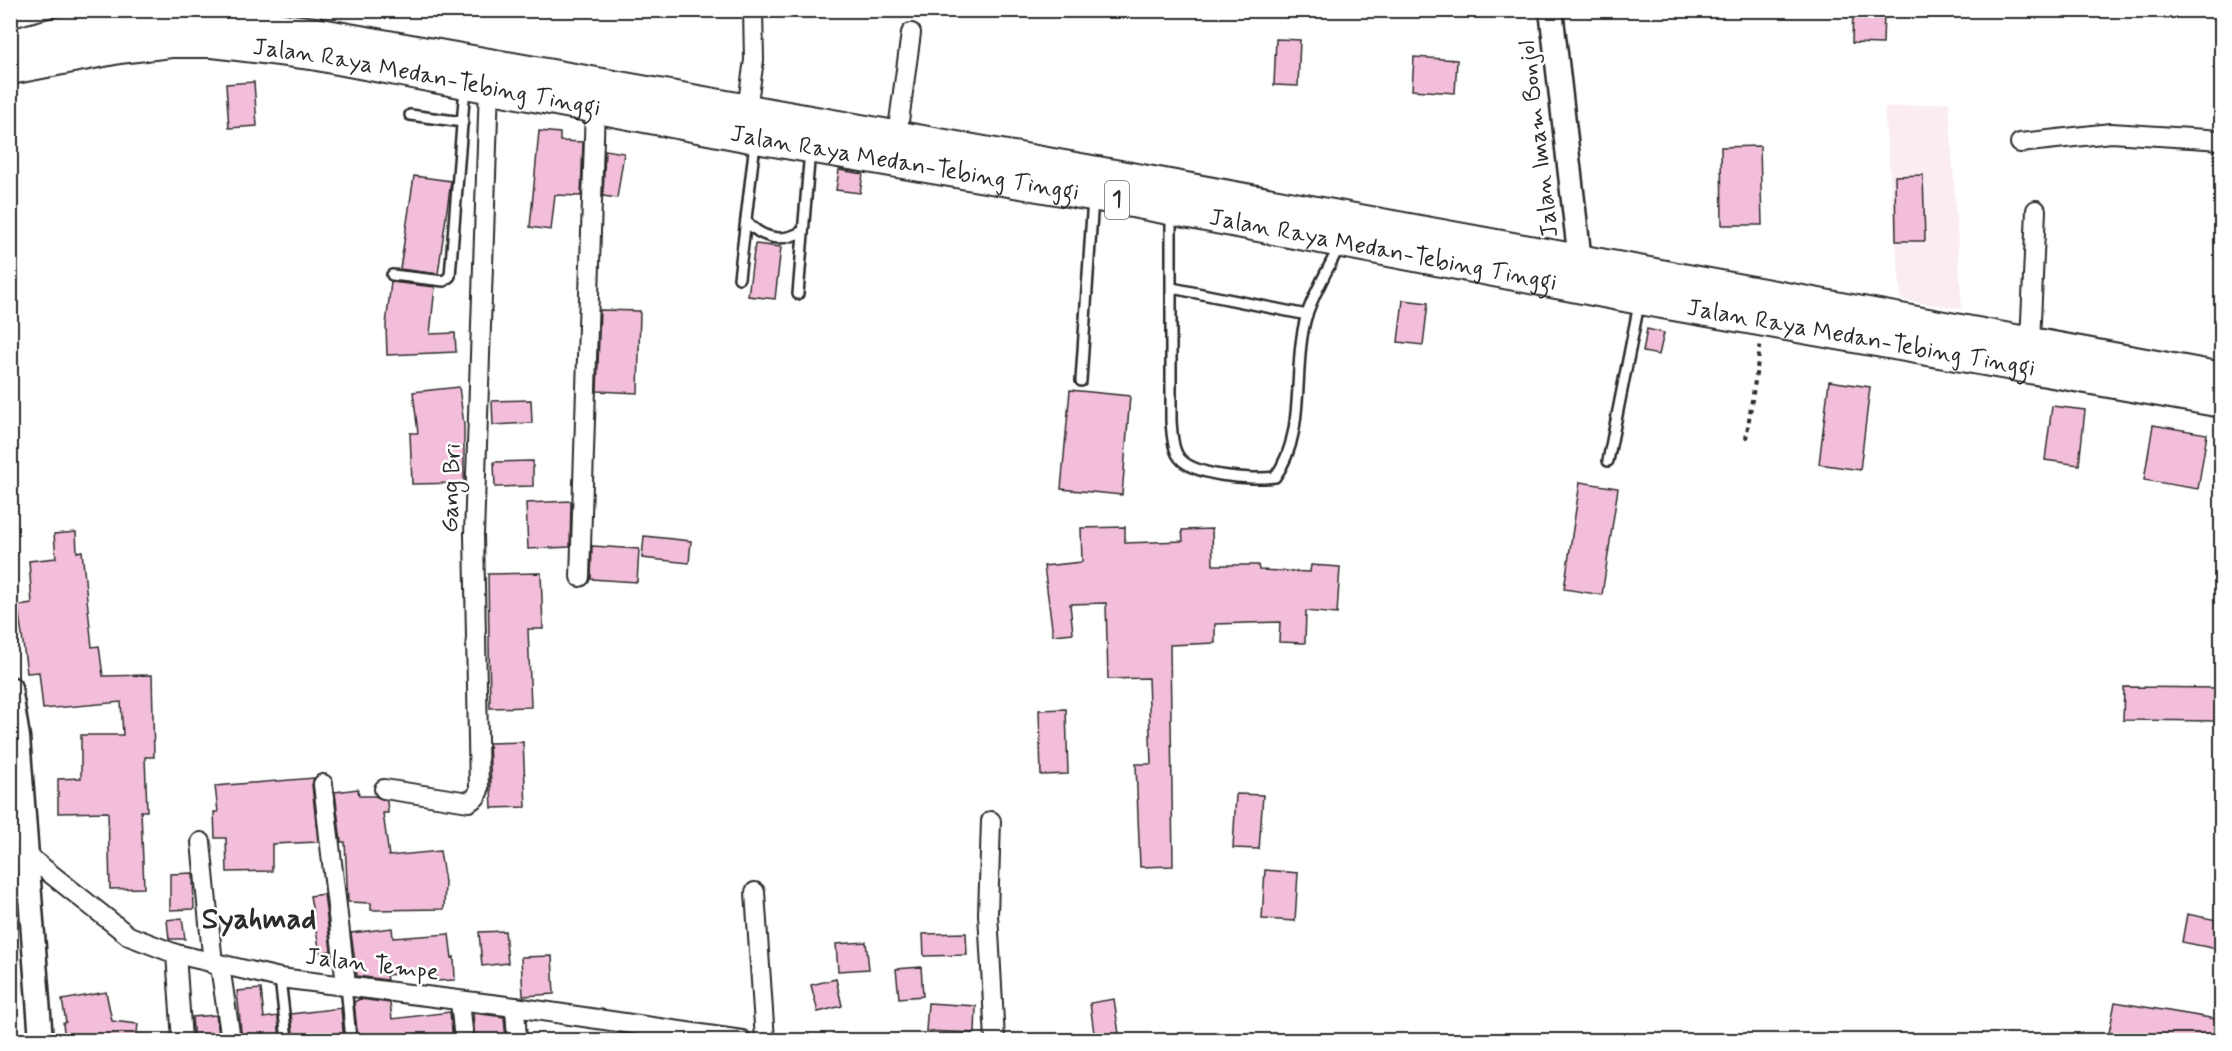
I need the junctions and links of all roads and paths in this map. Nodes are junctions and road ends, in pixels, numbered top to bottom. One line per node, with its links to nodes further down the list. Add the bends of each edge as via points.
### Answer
1 (137, 10): 4 (street)
2 (753, 10): 10 (street, via 754,60)
3 (1551, 10): 25 (street, Jalan Imam Bonjol)
4 (186, 19): 6 (highway, Jalan Raya Medan-Tebing Tinggi / 1, via 124,22); 10 (highway, Jalan Raya Medan-Tebing Tinggi / 1, via 315,33)
5 (911, 33): 14 (street)
6 (10, 46)
7 (10, 69): 8 (highway, Jalan Raya Medan-Tebing Tinggi / 1, via 119,48 213,42 312,54)
8 (477, 84): 9 (highway, Jalan Raya Medan-Tebing Tinggi / 1); 12 (lane); 43 (street, Gang Bri, via 474,528 479,790 469,802)
9 (595, 107): 15 (highway, Jalan Raya Medan-Tebing Tinggi / 1); 40 (street)
10 (747, 109): 13 (highway, Jalan Raya Medan-Tebing Tinggi / 1)
11 (410, 115): 12 (lane)
12 (463, 122): 26 (lane, via 450,276 444,281)
13 (811, 134): 14 (highway, Jalan Raya Medan-Tebing Tinggi / 1); 15 (highway, Jalan Raya Medan-Tebing Tinggi / 1); 19 (highway, Jalan Raya Medan-Tebing Tinggi / 1); 23 (lane)
14 (897, 136): 18 (highway, Jalan Raya Medan-Tebing Tinggi / 1)
15 (756, 138): 22 (lane)
16 (2222, 140): 17 (street, via 2111,133)
17 (2020, 143)
18 (1129, 190): 19 (highway, Jalan Raya Medan-Tebing Tinggi / 1); 20 (highway, Jalan Raya Medan-Tebing Tinggi / 1); 24 (highway, Jalan Raya Medan-Tebing Tinggi / 1)
19 (1093, 196): 36 (lane)
20 (1171, 210): 24 (highway, Jalan Raya Medan-Tebing Tinggi / 1); 28 (lane)
21 (2036, 210): 34 (street)
22 (746, 221): 23 (lane, via 765,236 781,239); 27 (lane)
23 (804, 231): 29 (lane)
24 (1343, 231): 25 (highway, Jalan Raya Medan-Tebing Tinggi / 1); 31 (highway, Jalan Raya Medan-Tebing Tinggi / 1); 32 (lane)
25 (1580, 261): 30 (highway, Jalan Raya Medan-Tebing Tinggi / 1)
26 (392, 275)
27 (739, 278)
28 (1172, 288): 32 (lane); 32 (lane, via 1171,422 1177,455 1195,467 1235,478 1275,477 1286,463 1292,444)
29 (798, 294)
30 (1712, 298): 31 (highway, Jalan Raya Medan-Tebing Tinggi / 1); 33 (highway, Jalan Raya Medan-Tebing Tinggi / 1); 34 (highway, Jalan Raya Medan-Tebing Tinggi / 1)
31 (1640, 299): 39 (lane)
32 (1307, 315)
33 (1764, 321): 37 (highway, Jalan Raya Medan-Tebing Tinggi / 1); 38 (path)
34 (2030, 343): 35 (highway, Jalan Raya Medan-Tebing Tinggi / 1)
35 (2222, 378)
36 (1081, 381)
37 (2222, 402)
38 (1746, 439)
39 (1608, 461)
40 (580, 577)
41 (10, 688): 46 (street)
42 (323, 784): 51 (street)
43 (384, 789)
44 (991, 820): 63 (street, via 988,914)
45 (201, 842): 49 (street)
46 (28, 860): 48 (street, Jalan Tempe, via 129,936); 55 (street)
47 (755, 892): 62 (street)
48 (176, 954): 49 (street, Jalan Tempe); 54 (street)
49 (217, 965): 50 (street, Jalan Tempe); 56 (street)
50 (280, 978): 51 (street, Jalan Tempe); 57 (lane)
51 (346, 985): 52 (street, Jalan Tempe); 58 (lane)
52 (460, 1001): 53 (street, Jalan Tempe); 59 (street)
53 (515, 1007): 60 (street); 61 (street, Jalan Tempe)
54 (182, 1038)
55 (41, 1041)
56 (231, 1041)
57 (287, 1041)
58 (351, 1041)
59 (464, 1041)
60 (517, 1041)
61 (742, 1041)
62 (765, 1041)
63 (995, 1041)

